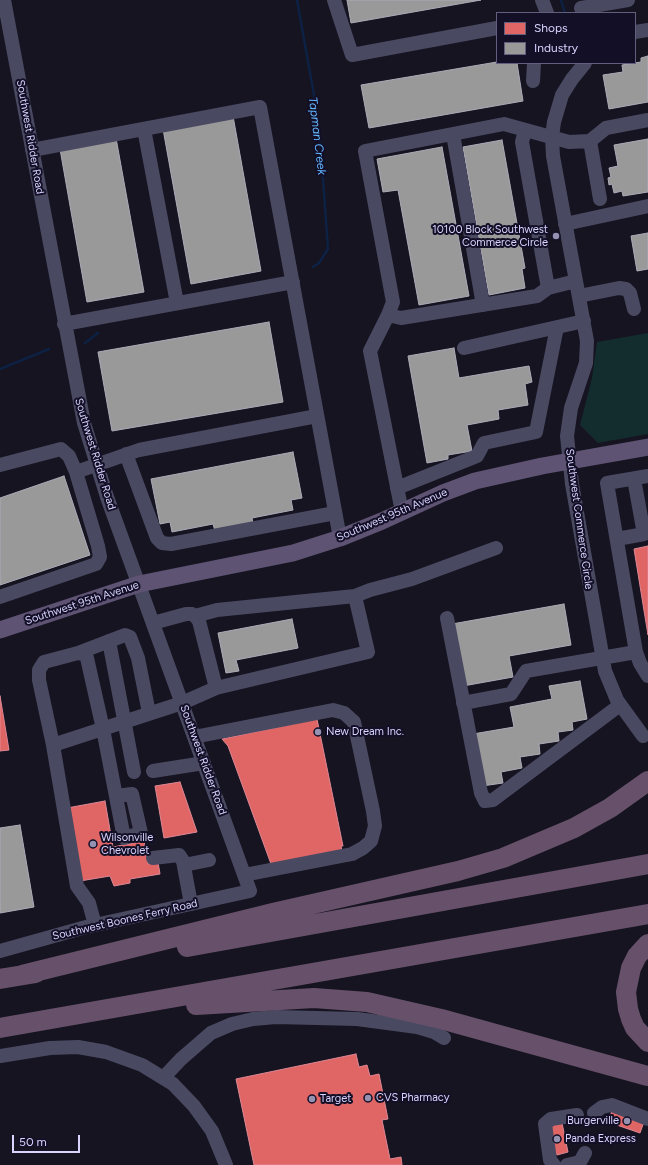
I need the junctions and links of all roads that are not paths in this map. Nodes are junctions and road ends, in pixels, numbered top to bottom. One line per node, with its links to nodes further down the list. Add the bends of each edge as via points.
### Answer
1 (4, 0): 19 (street, Southwest Ridder Road)
2 (334, 0): 7 (street, via 352,55)
3 (542, 0): 6 (street)
4 (628, 0): 5 (street)
5 (581, 7)
6 (547, 12)
7 (496, 28)
8 (648, 30): 9 (street)
9 (636, 32)
10 (534, 64): 12 (street)
11 (581, 64): 17 (street, Southwest Commerce Circle, via 562,95)
12 (533, 81)
13 (648, 120): 18 (street, via 606,128)
14 (144, 129): 19 (street); 24 (street, via 260,108); 27 (street)
15 (525, 130): 16 (street, via 504,124); 17 (street); 25 (street, via 522,142)
16 (453, 134): 28 (street); 30 (street, via 365,150 393,302)
17 (552, 137): 18 (street, via 569,142); 22 (street, Southwest Commerce Circle)
18 (590, 141): 20 (street)
19 (32, 150): 32 (street, Southwest Ridder Road)
20 (600, 199)
21 (648, 206): 22 (street)
22 (565, 224): 23 (street, Southwest Commerce Circle)
23 (576, 281): 25 (street); 26 (street, Southwest Commerce Circle)
24 (292, 282): 27 (street); 35 (street)
25 (548, 288): 28 (street, via 537,296)
26 (579, 296): 29 (street, via 619,288 626,289 630,293); 31 (street, Southwest Commerce Circle)
27 (177, 303): 32 (street)
28 (483, 305): 30 (street, via 401,318)
29 (634, 309)
30 (388, 315): 44 (street, via 370,351)
31 (584, 321): 33 (street); 38 (street, Southwest Commerce Circle, via 587,341 586,363 568,423)
32 (64, 324): 40 (street, Southwest Ridder Road, via 81,413)
33 (558, 327): 34 (street); 44 (street, via 536,432 484,443 478,456)
34 (464, 348)
35 (317, 416): 37 (street); 46 (street)
36 (648, 447): 38 (main road, Southwest 95th Avenue)
37 (126, 454): 40 (street); 46 (street, via 157,538 162,543 171,544)
38 (570, 460): 45 (main road, Southwest 95th Avenue, via 475,481); 60 (street, Southwest Commerce Circle)
39 (0, 465): 41 (street, via 61,449 69,456)
40 (97, 465): 41 (street); 50 (street, Southwest Ridder Road)
41 (76, 472): 52 (street, via 98,546 100,557 96,564)
42 (648, 476): 43 (street)
43 (634, 479): 48 (street, via 644,534); 48 (street, via 607,483)
44 (397, 488): 45 (street)
45 (402, 512): 47 (main road, Southwest 95th Avenue)
46 (335, 513): 47 (street)
47 (340, 538): 50 (main road, Southwest 95th Avenue, via 294,553)
48 (617, 539): 58 (street)
49 (496, 548): 51 (street, via 412,579)
50 (139, 584): 55 (street, Southwest Ridder Road); 56 (main road, Southwest 95th Avenue)
51 (355, 596): 53 (street, via 217,610); 62 (street, via 368,652)
52 (0, 597)
53 (195, 616): 55 (street, via 186,614); 62 (street, via 199,621)
54 (447, 618): 64 (street)
55 (153, 623): 63 (street, Southwest Ridder Road)
56 (0, 630)
57 (109, 641): 59 (street); 66 (street, via 125,635 130,637 138,658); 67 (street)
58 (636, 652): 60 (street); 61 (street)
59 (78, 653): 68 (street, via 84,654 87,658); 71 (street, via 44,662 39,670)
60 (602, 659): 64 (street, via 526,671 511,694); 65 (street, Southwest Commerce Circle, via 610,686)
61 (648, 676)
62 (216, 688): 63 (street)
63 (182, 703): 66 (street); 70 (street, Southwest Ridder Road)
64 (464, 703): 65 (street, via 481,793 485,800 489,801)
65 (620, 705): 69 (street, Southwest Commerce Circle)
66 (149, 713): 67 (street)
67 (125, 721): 68 (street); 74 (street)
68 (103, 729): 71 (street); 76 (street)
69 (643, 736)
70 (194, 737): 72 (street, Southwest Ridder Road); 81 (street, via 333,710 344,713 354,722 373,810 375,826 371,841 352,854)
71 (53, 745): 85 (street, via 77,886 89,903)
72 (204, 763): 73 (street); 81 (street, Southwest Ridder Road)
73 (153, 771)
74 (134, 772)
75 (648, 781): 88 (highway, via 610,808 574,828 503,858)
76 (116, 796)
77 (153, 858): 80 (street, via 179,855)
78 (209, 860): 80 (street)
79 (648, 864): 88 (highway)
80 (184, 865): 83 (street)
81 (244, 875): 82 (street, Southwest Ridder Road)
82 (250, 892): 83 (street, Southwest Boones Ferry Road)
83 (191, 904): 85 (street, Southwest Boones Ferry Road)
84 (648, 914): 90 (highway)
85 (95, 925): 87 (street, Southwest Boones Ferry Road)
86 (648, 944): 93 (highway, via 634,960 626,992 631,1019 635,1028)
87 (0, 951)
88 (22, 975): 89 (highway)
89 (0, 979)
90 (118, 1008): 91 (highway); 95 (highway, via 314,998 367,1002 434,1017)
91 (0, 1028)
92 (444, 1038): 96 (street, via 417,1027 357,1019 276,1017 253,1020 232,1024 212,1033 181,1058)
93 (648, 1042)
94 (0, 1056): 96 (street, via 55,1048 88,1048 130,1059)
95 (648, 1076)
96 (164, 1077): 101 (street, via 182,1092 201,1115 217,1140)
97 (594, 1113): 99 (street, via 602,1107 612,1105)
98 (577, 1114): 102 (street, via 550,1119 545,1124 550,1160)
99 (648, 1119)
100 (585, 1153): 103 (street, via 580,1162)
101 (226, 1165)
102 (554, 1165)
103 (567, 1165)

